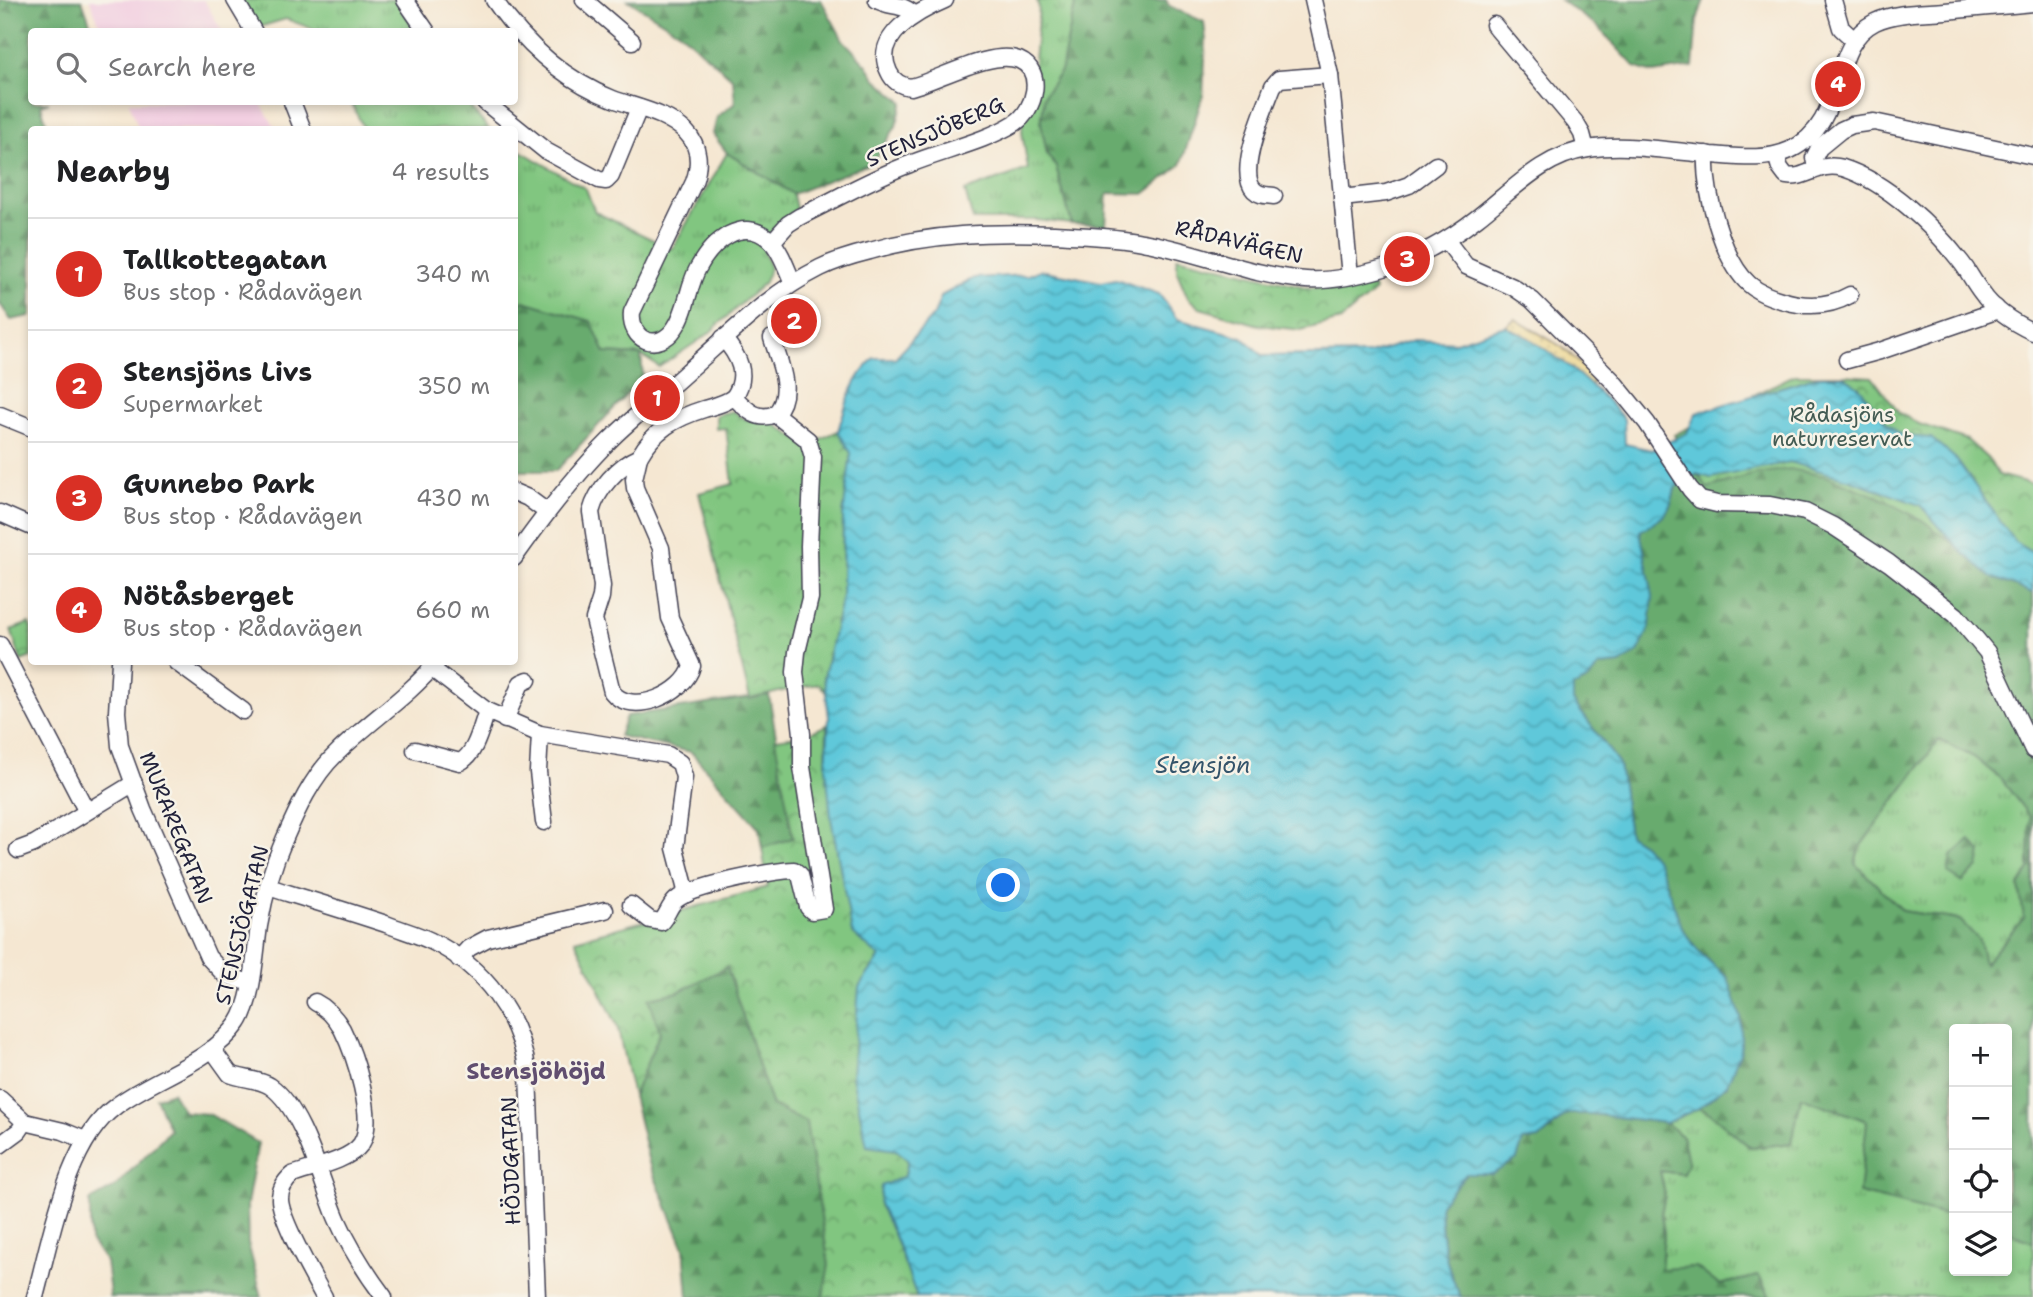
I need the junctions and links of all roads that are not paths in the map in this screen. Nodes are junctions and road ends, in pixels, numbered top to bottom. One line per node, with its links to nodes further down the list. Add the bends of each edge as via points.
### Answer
1 (235, 0): 12 (street)
2 (405, 0): 13 (street)
3 (494, 0): 14 (street)
4 (584, 0): 17 (street)
5 (877, 0): 10 (street)
6 (945, 0): 10 (street, STENSJÖBERG)
7 (1313, 0): 18 (street)
8 (1833, 0): 16 (street, via 1841,28)
9 (2033, 3): 16 (street, via 1894,15 1869,25)
10 (914, 15): 34 (street, STENSJÖBERG, via 887,46 886,65 893,79 911,87 988,60 1017,60 1035,81 1026,113 1000,131 908,165 799,218)
11 (1494, 25): 25 (street, via 1575,122)
12 (252, 28)
13 (424, 28)
14 (514, 28)
15 (518, 33): 21 (street, via 554,65 597,92)
16 (1854, 40): 27 (street, RÅDAVÄGEN, via 1822,121 1800,144)
17 (632, 41)
18 (1330, 75): 31 (street, via 1279,79 1273,86 1249,157 1248,174 1255,192); 32 (street)
19 (293, 105): 22 (street)
20 (489, 105): 23 (street)
21 (639, 108): 24 (street, via 606,181 547,151); 34 (street, via 663,116 685,131 699,158 694,182 632,312 640,337 654,342 668,338 679,322 698,268 724,236 741,230)
22 (301, 126)
23 (515, 126)
24 (518, 128)
25 (1586, 149): 26 (street, RÅDAVÄGEN); 33 (street, RÅDAVÄGEN, via 1536,170)
26 (1706, 154): 27 (street, RÅDAVÄGEN); 37 (street, via 1708,190 1723,239 1749,284 1772,297 1807,305 1829,304)
27 (1776, 155): 30 (street, via 1786,176 1798,177)
28 (2033, 156): 30 (street, via 1892,124 1863,122 1842,130 1819,148)
29 (1436, 165): 32 (street, via 1409,185)
30 (1816, 168): 38 (street, via 1840,167 1860,174 1892,195 1943,241)
31 (1274, 195)
32 (1342, 198): 35 (street)
33 (1446, 240): 35 (street, RÅDAVÄGEN, via 1397,263); 63 (street, via 1466,266 1532,300 1612,380 1696,497 1708,503 1770,505 1805,512 1889,563 1956,615 1987,652)
34 (772, 242): 36 (street)
35 (1350, 276): 36 (street, RÅDAVÄGEN, via 1320,280 1276,276 1165,246 1101,236 967,233 862,253 822,267)
36 (793, 284): 40 (street, RÅDAVÄGEN)
37 (1850, 295)
38 (1996, 308): 39 (street); 42 (street)
39 (2033, 332)
40 (723, 338): 43 (street, via 741,366 741,384); 49 (street, RÅDAVÄGEN, via 607,443)
41 (772, 338): 44 (street, via 785,390)
42 (1847, 360)
43 (734, 397): 44 (street, via 757,416); 47 (street, via 673,421)
44 (775, 414): 69 (street, via 808,440 813,457 810,598 795,672 802,767 824,909 808,907 800,875 794,870)
45 (0, 415): 46 (street)
46 (28, 426)
47 (639, 457): 47 (street, via 611,478 591,512 602,586 594,619 612,692 625,702 669,694 686,681 692,666 670,618 661,548 635,488)
48 (518, 494): 49 (street)
49 (547, 512): 52 (street)
50 (0, 513): 51 (street)
51 (28, 525)
52 (518, 552)
53 (0, 645): 65 (street)
54 (120, 665): 64 (street, MURAREGATAN, via 120,746)
55 (180, 665): 58 (street)
56 (434, 665): 59 (street); 68 (street, STENSJÖGATAN, via 323,769 285,838)
57 (528, 680): 60 (street, via 521,683)
58 (243, 710)
59 (487, 711): 60 (street); 62 (street, via 465,760)
60 (505, 720): 61 (street)
61 (540, 734): 66 (street, via 538,772); 69 (street, via 668,755 680,763 684,778 675,849)
62 (415, 750)
63 (2033, 750)
64 (134, 783): 65 (street); 73 (street, MURAREGATAN, via 208,957 225,975)
65 (86, 810): 67 (street)
66 (544, 822)
67 (18, 850)
68 (268, 887): 72 (street, HÖJDGATAN, via 432,941); 73 (street, STENSJÖGATAN)
69 (687, 894): 70 (street, via 676,900 661,922 650,920)
70 (631, 905)
71 (605, 910): 72 (street, via 488,938)
72 (459, 959): 84 (street, HÖJDGATAN, via 501,999 526,1057)
73 (250, 983): 75 (street, STENSJÖGATAN, via 239,1022)
74 (315, 1002): 80 (street, via 330,1013 345,1037 368,1126 354,1152)
75 (212, 1049): 78 (street, STENSJÖGATAN, via 116,1105); 80 (street, via 230,1074 273,1088 303,1129)
76 (0, 1098): 77 (street)
77 (25, 1122): 78 (street); 79 (street)
78 (85, 1140): 81 (street, STENSJÖGATAN, via 71,1167)
79 (0, 1145)
80 (317, 1165): 82 (street, via 286,1180 280,1200); 83 (street, via 338,1221)
81 (35, 1297)
82 (324, 1297)
83 (384, 1297)
84 (537, 1297)

